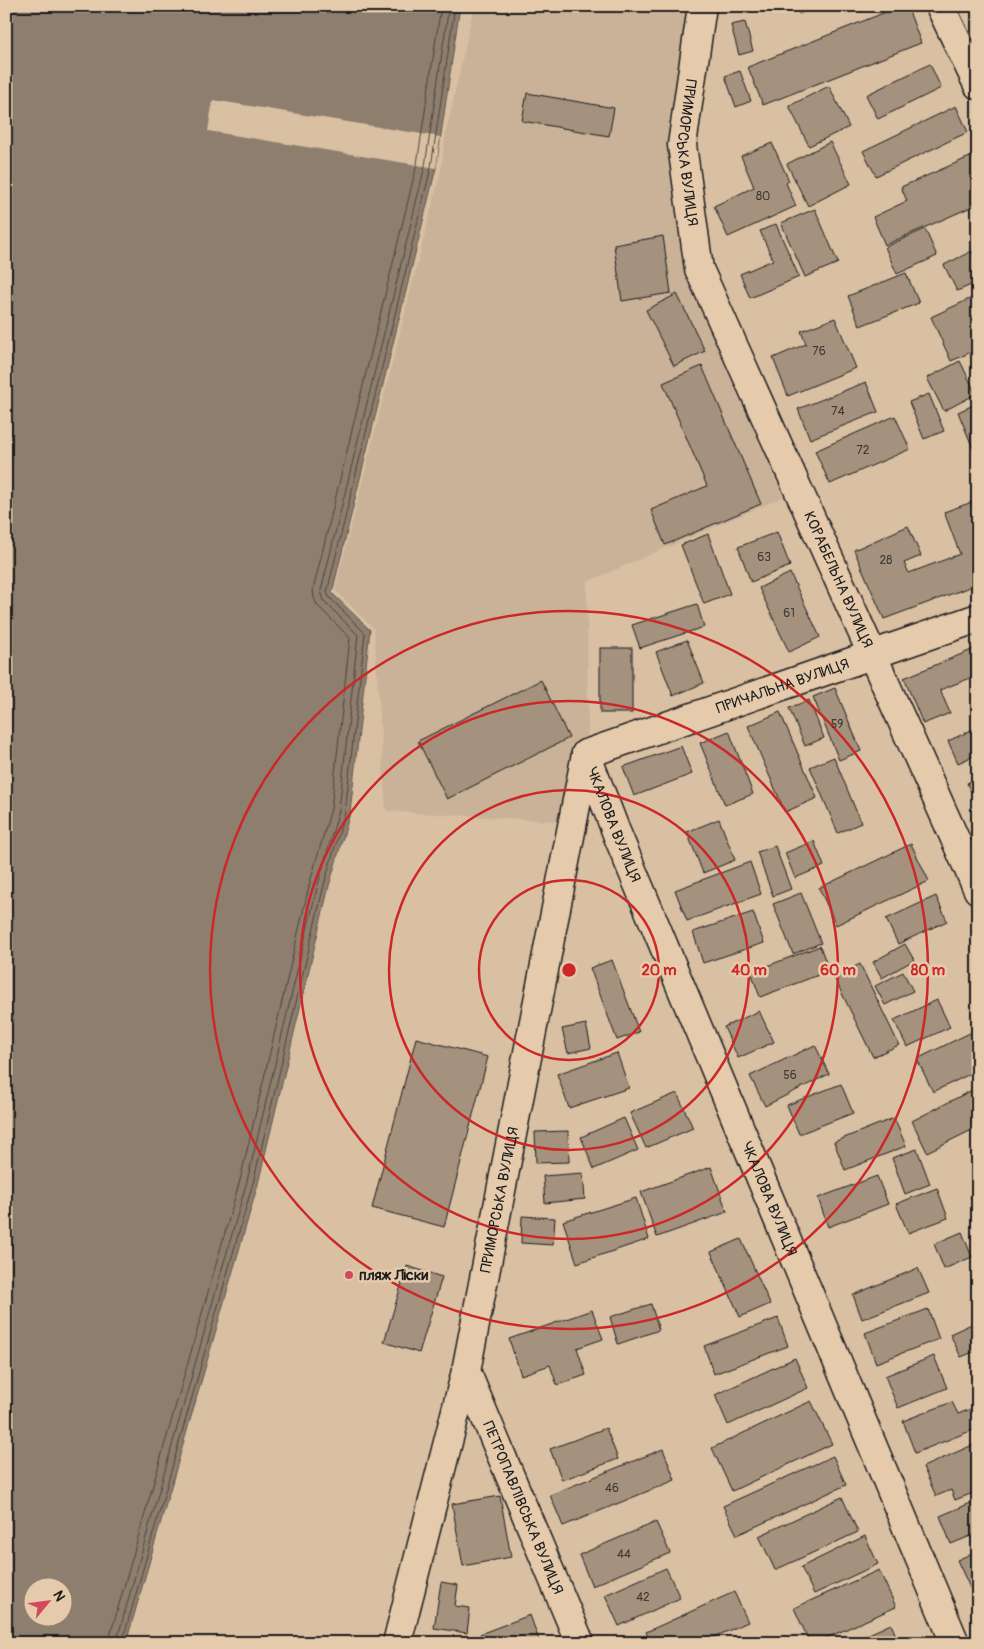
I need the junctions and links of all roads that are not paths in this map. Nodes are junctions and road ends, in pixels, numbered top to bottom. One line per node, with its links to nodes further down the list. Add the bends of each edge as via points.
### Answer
1 (702, 6): 4 (street, ПРИМОРСЬКА ВУЛИЦЯ, via 682,145)
2 (940, 6): 3 (street)
3 (978, 85)
4 (699, 269): 6 (street, КОРАБЕЛЬНА ВУЛИЦЯ)
5 (978, 618): 6 (street, ПРИЧАЛЬНА ВУЛИЦЯ)
6 (873, 654): 7 (street, ПРИЧАЛЬНА ВУЛИЦЯ); 8 (street, КОРАБЕЛЬНА ВУЛИЦЯ)
7 (586, 754): 9 (street, ПРИМОРСЬКА ВУЛИЦЯ); 12 (street, ЧКАЛОВА ВУЛИЦЯ)
8 (978, 890)
9 (466, 1370): 10 (street, ПРИМОРСЬКА ВУЛИЦЯ); 11 (street, ПЕТРОПАВЛІВСЬКА ВУЛИЦЯ)
10 (397, 1643)
11 (580, 1643)
12 (955, 1643)

